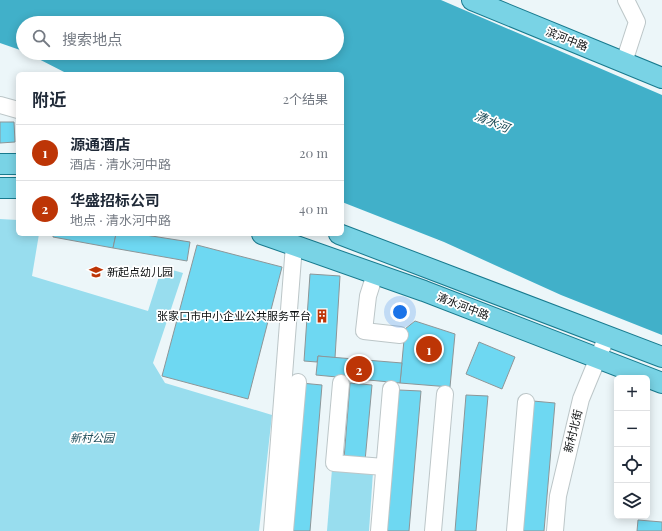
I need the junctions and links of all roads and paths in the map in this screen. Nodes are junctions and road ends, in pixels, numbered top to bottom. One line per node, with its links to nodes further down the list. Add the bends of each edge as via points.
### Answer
1 (472, 0): 4 (main road, 滨河中路)
2 (506, 0): 4 (main road, 滨河中路)
3 (626, 0): 4 (street, via 637,22)
4 (626, 56): 5 (main road, 滨河中路); 6 (main road, 滨河中路)
5 (662, 64)
6 (662, 78)
7 (0, 105): 8 (street)
8 (16, 109)
9 (0, 164): 10 (main road)
10 (16, 164)
11 (0, 188): 12 (main road)
12 (16, 188)
13 (268, 236): 15 (main road, 清水河中路)
14 (344, 236): 18 (main road)
15 (294, 245): 16 (main road, 清水河中路); 28 (street)
16 (375, 274): 17 (street, via 368,296 364,331); 20 (main road, 清水河中路)
17 (400, 335)
18 (607, 336): 19 (main road); 20 (street, 新村北街)
19 (662, 357)
20 (597, 358): 23 (main road, 清水河中路); 33 (street, 新村北街, via 581,399 558,496)
21 (298, 382): 29 (street)
22 (340, 383): 27 (street, via 334,463)
23 (662, 383)
24 (391, 389): 27 (street)
25 (445, 394): 31 (street)
26 (526, 402): 32 (street)
27 (384, 467): 30 (street)
28 (272, 531)
29 (285, 531)
30 (379, 531)
31 (433, 531)
32 (515, 531)
33 (554, 531)

